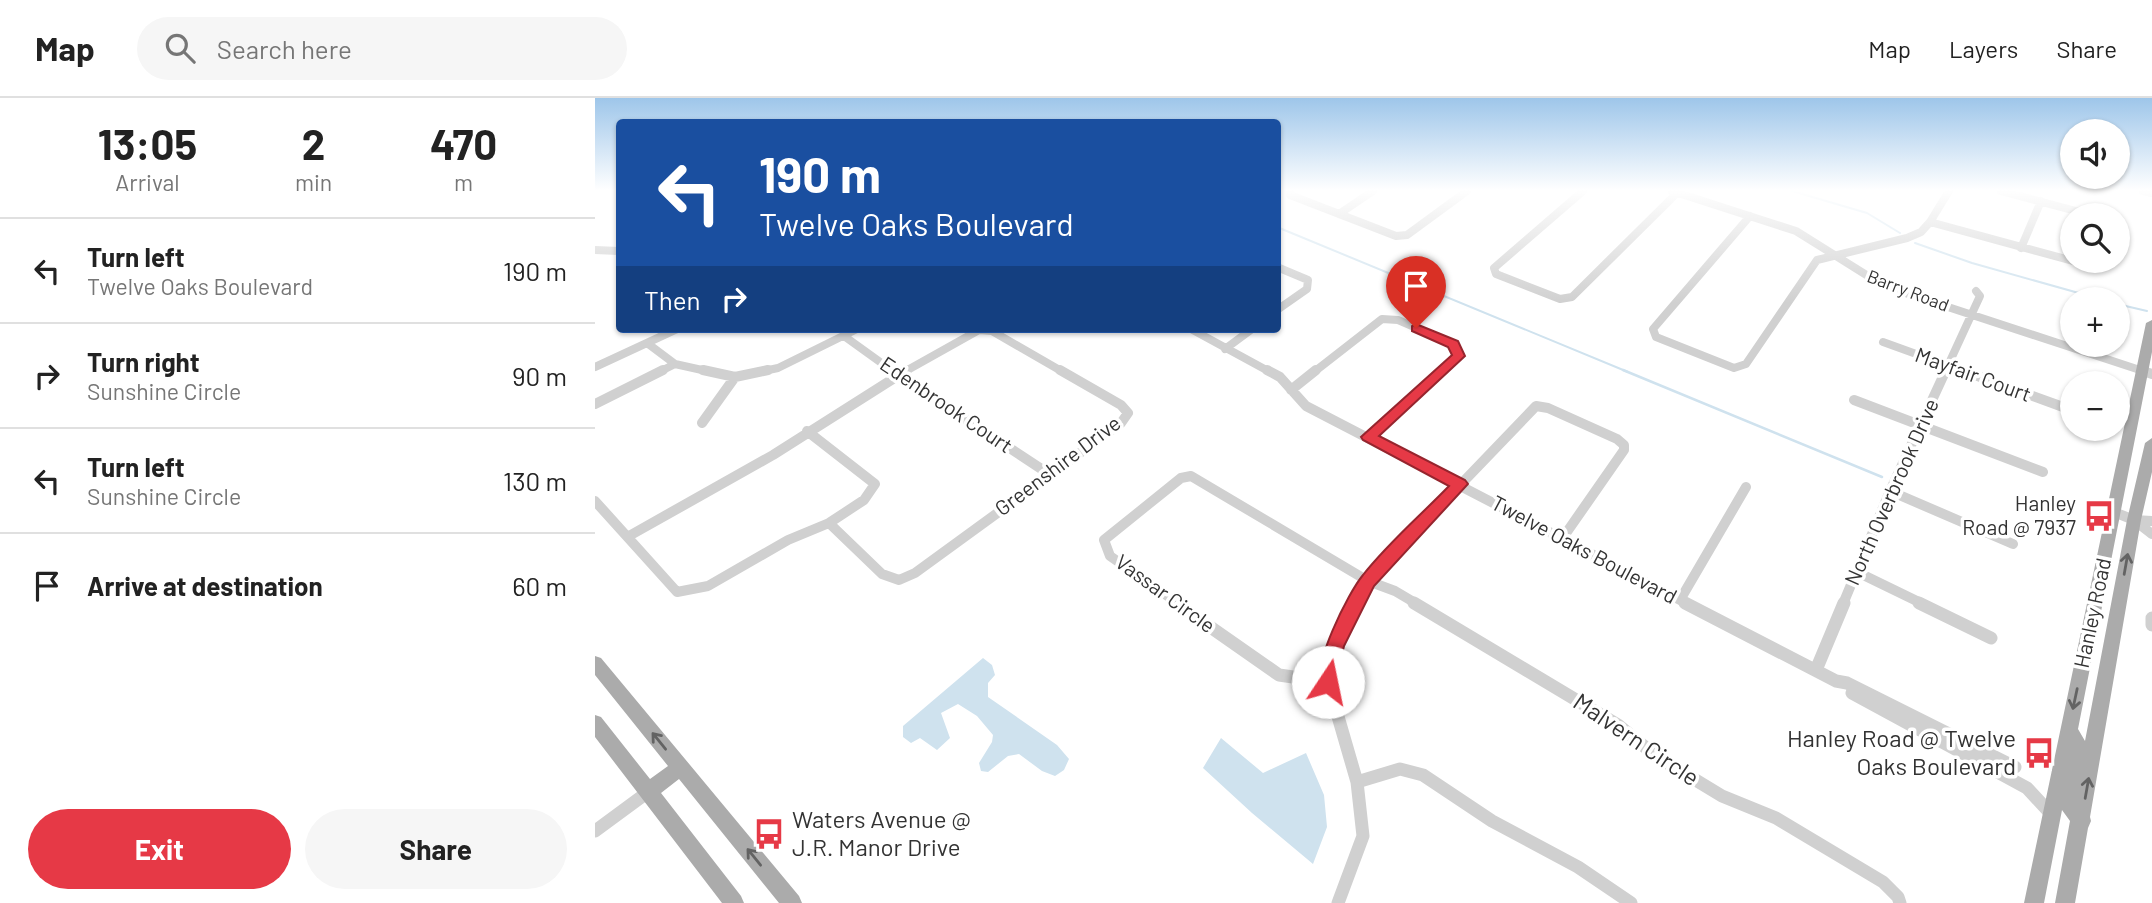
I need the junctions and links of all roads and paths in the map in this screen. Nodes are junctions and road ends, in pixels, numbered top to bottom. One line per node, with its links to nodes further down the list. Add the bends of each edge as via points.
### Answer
1 (1377, 229): 2 (street, via 1396,236)
2 (1416, 229)
3 (1540, 229): 4 (street, via 1494,268 1496,274 1560,299 1572,297)
4 (1638, 229)
5 (1739, 229): 13 (street, via 1653,329 1656,337 1734,368 1746,364 1817,260)
6 (1788, 229): 13 (street, Barry Road)
7 (1924, 229): 13 (street, via 1907,238)
8 (1953, 229): 10 (street)
9 (2029, 229): 10 (street)
10 (2021, 248): 14 (street)
11 (595, 250): 12 (street)
12 (616, 251)
13 (1836, 257): 18 (street, Barry Road, via 1884,286)
14 (2060, 258)
15 (1281, 269): 17 (street, via 1309,284)
16 (1976, 291): 18 (street, North Overbrook Drive, via 1980,296)
17 (1281, 307)
18 (1971, 315): 29 (street, Barry Road); 33 (street, North Overbrook Drive)
19 (2152, 323): 35 (main road, Hanley Road)
20 (668, 333): 28 (street)
21 (850, 333): 26 (street)
22 (971, 333): 36 (street, Greenshire Drive)
23 (995, 333): 48 (street, Greenshire Drive, via 1128,413 1121,423)
24 (1198, 333): 30 (street, Twelve Oaks Boulevard)
25 (1246, 333): 30 (street)
26 (844, 336): 36 (street, Edenbrook Court); 37 (street, via 778,368)
27 (1883, 342): 33 (street, Mayfair Court)
28 (647, 343): 32 (street); 34 (street)
29 (2060, 343)
30 (1225, 348): 38 (street, Twelve Oaks Boulevard, via 1259,363)
31 (2103, 357): 35 (street, Barry Road)
32 (675, 364): 37 (street); 40 (street)
33 (1949, 366): 41 (street, Mayfair Court); 43 (street, North Overbrook Drive)
34 (595, 367)
35 (2147, 372): 53 (main road, Hanley Road)
36 (898, 375): 44 (street, Greenshire Drive); 48 (street, Edenbrook Court)
37 (735, 377): 42 (street)
38 (1291, 390): 45 (street, Twelve Oaks Boulevard, via 1306,406); 45 (street, via 1382,319 1398,320 1454,344 1459,356)
39 (1854, 400): 43 (street)
40 (595, 404)
41 (2060, 406)
42 (702, 423)
43 (1920, 426): 47 (street); 51 (street, North Overbrook Drive)
44 (807, 431): 56 (street, via 874,484 864,500); 58 (street, Greenshire Drive)
45 (1369, 437): 49 (street, Twelve Oaks Boulevard)
46 (2152, 443): 54 (main road, Hanley Road)
47 (2043, 472)
48 (1049, 474): 56 (street, Greenshire Drive, via 915,573 899,580 882,574)
49 (1460, 484): 59 (street, Twelve Oaks Boulevard); 59 (street, via 1536,406 1617,439 1624,450); 62 (street)
50 (1747, 487): 63 (street)
51 (1890, 491): 60 (street); 61 (street, North Overbrook Drive)
52 (595, 501): 58 (street)
53 (2114, 512): 54 (street); 71 (main road, Hanley Road, one-way to 71)
54 (2134, 520): 55 (street); 57 (street); 78 (main road, Hanley Road, one-way to 54)
55 (2152, 521)
56 (829, 523): 58 (street, via 788,540 708,586 677,592)
57 (2152, 534)
58 (629, 536)
59 (1562, 539): 63 (street, Twelve Oaks Boulevard)
60 (2014, 544)
61 (1855, 571): 66 (street); 68 (street, North Overbrook Drive)
62 (1368, 581): 69 (street, via 1335,646); 69 (street, Vassar Circle, via 1191,475 1181,478 1104,540 1110,556 1279,675); 84 (street, Malvern Circle, via 1395,591 1618,725 1656,756 1722,796 1776,818 1871,874 1891,889)
63 (1680, 600): 68 (street, Twelve Oaks Boulevard)
64 (2152, 618): 65 (street)
65 (2152, 625)
66 (1991, 638)
67 (595, 663): 74 (main road, one-way to 67)
68 (1816, 670): 72 (street, Twelve Oaks Boulevard)
69 (1328, 682): 75 (street)
70 (595, 723): 76 (main road)
71 (2069, 730): 77 (main road, Hanley Road); 78 (main road, via 2079,746 2068,803)
72 (1982, 757): 73 (street, Twelve Oaks Boulevard); 77 (street, Twelve Oaks Boulevard, via 2033,793)
73 (2015, 766)
74 (681, 767): 76 (main road); 80 (main road, one-way to 74)
75 (1357, 782): 82 (street, via 1363,836); 83 (street, via 1400,769 1423,775)
76 (648, 792): 79 (street); 81 (main road)
77 (2052, 816): 85 (main road, Hanley Road)
78 (2082, 821): 86 (main road, Hanley Road)
79 (595, 831)
80 (785, 900)
81 (734, 903)
82 (1338, 903)
83 (1631, 903)
84 (1900, 903)
85 (2034, 903)
86 (2065, 903)

